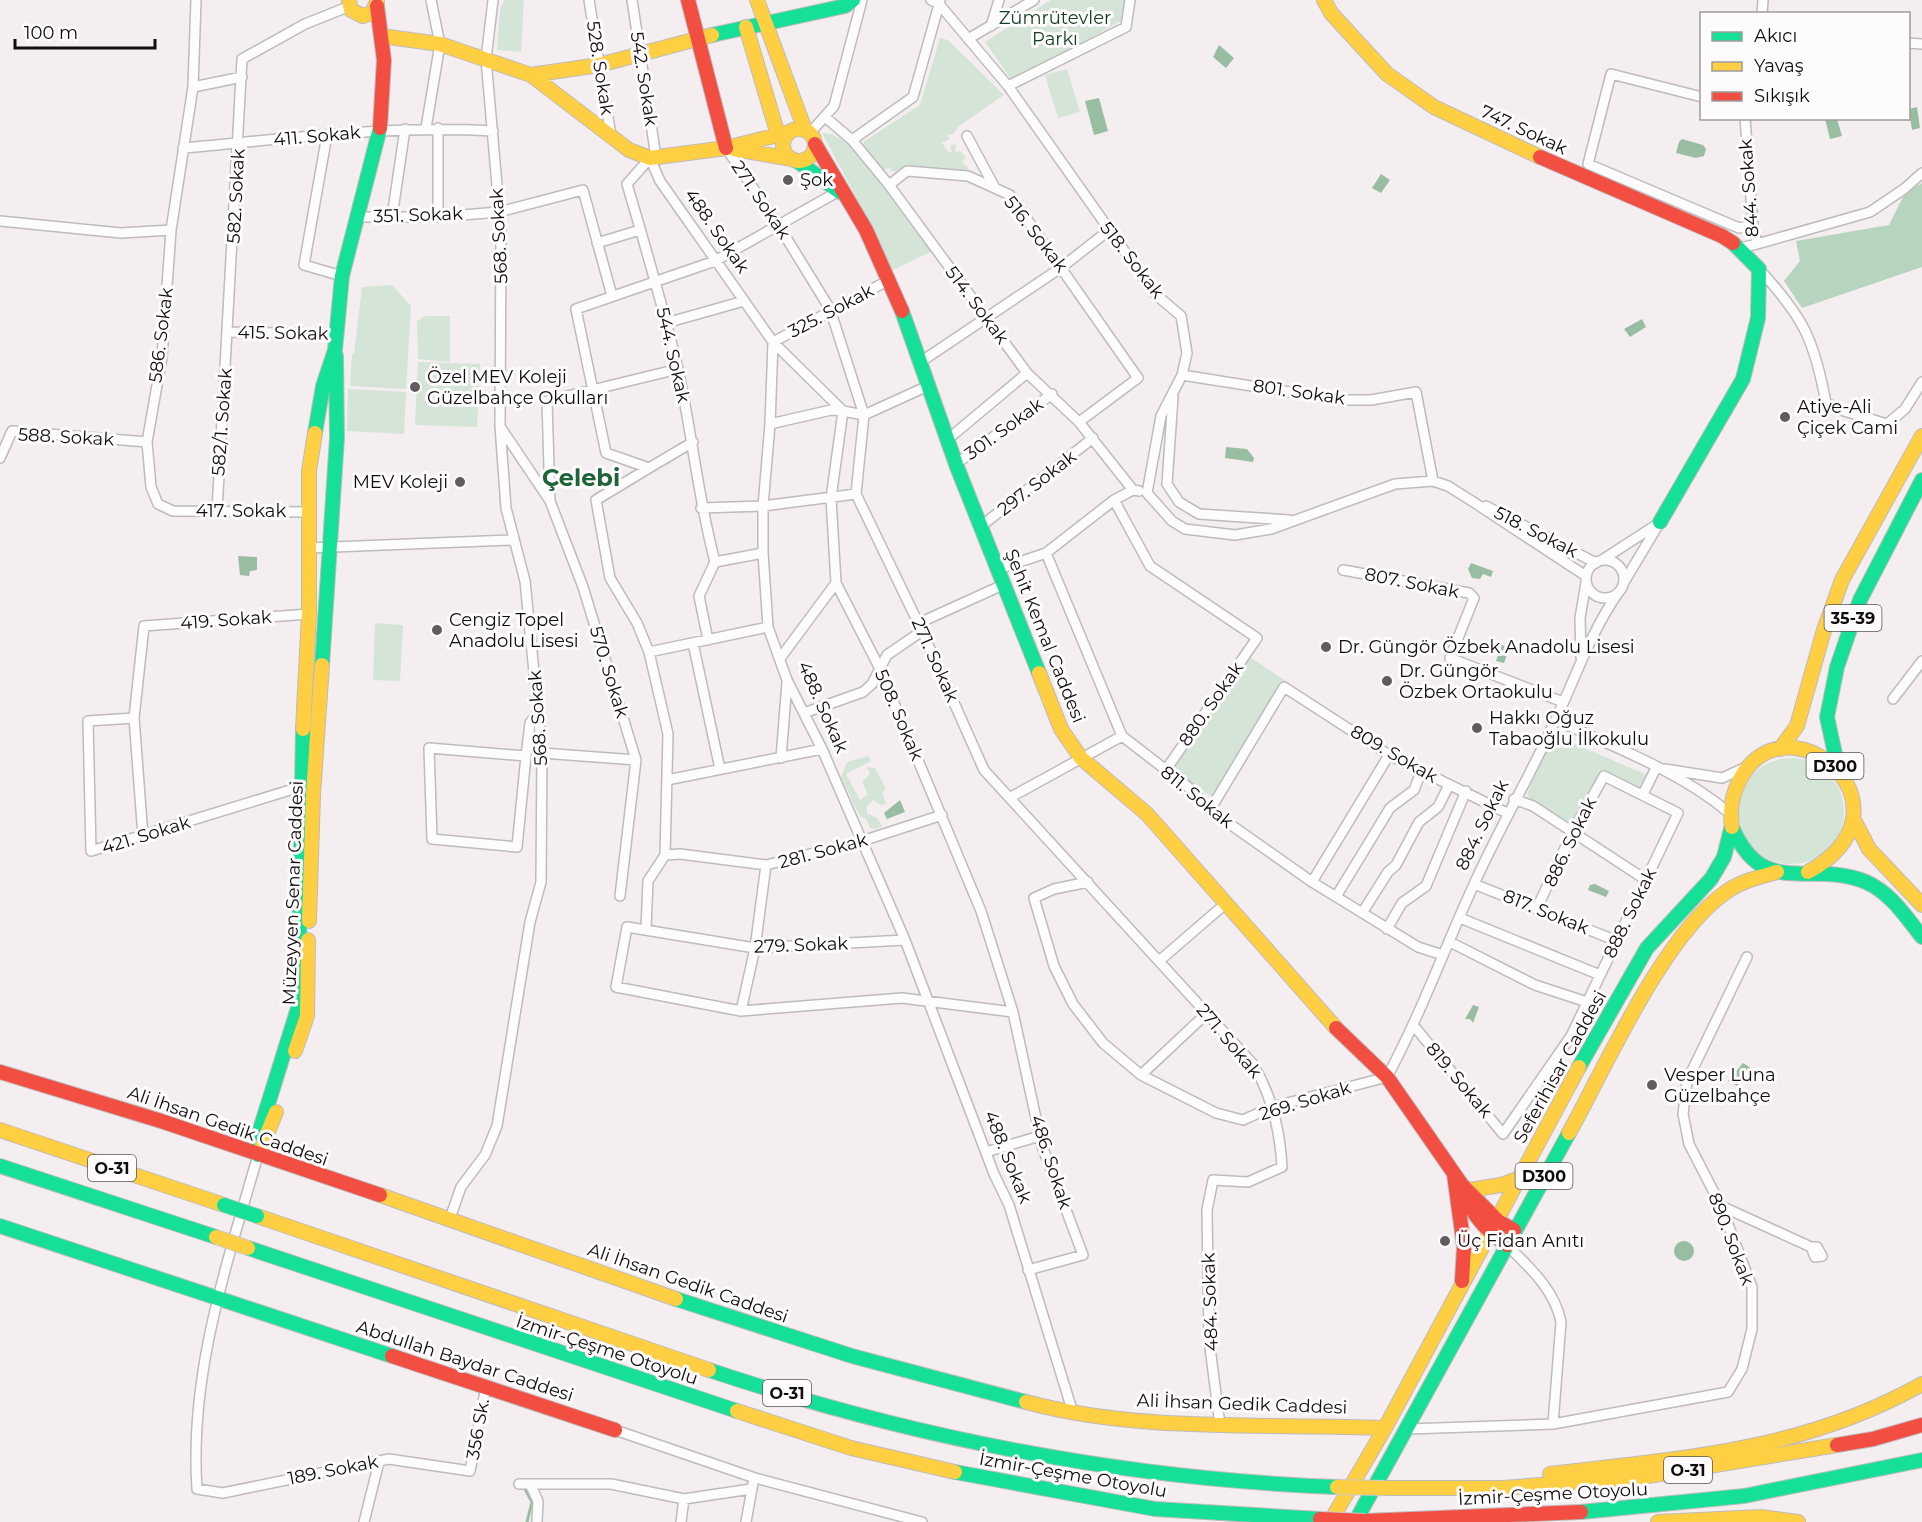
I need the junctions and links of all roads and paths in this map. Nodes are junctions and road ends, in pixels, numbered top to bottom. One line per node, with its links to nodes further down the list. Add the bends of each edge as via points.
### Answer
1 (196, 0): 31 (street, 586. Sokak)
2 (431, 0): 24 (street)
3 (493, 0): 26 (street, 568. Sokak)
4 (589, 0): 27 (street, 528. Sokak)
5 (632, 0): 25 (street, 542. Sokak)
6 (688, 0): 22 (main road)
7 (757, 0): 18 (main road)
8 (853, 0): 16 (main road, via 845,6)
9 (862, 0): 33 (street, via 834,106)
10 (999, 0): 19 (street)
11 (1034, 0): 19 (street)
12 (1130, 0): 30 (street, via 1126,27)
13 (1324, 0): 67 (main road, 747. Sokak, via 1330,14 1387,74 1434,107 1587,179 1722,236)
14 (937, 1): 23 (street, 518. Sokak); 45 (street, via 914,97)
15 (377, 3): 17 (main road, via 368,15); 21 (main road, Müzeyyen Senar Caddesi)
16 (826, 5): 18 (main road)
17 (352, 7): 21 (main road); 29 (street, 582. Sokak, via 305,24 242,59)
18 (764, 24): 20 (main road); 43 (main road)
19 (991, 26): 23 (street)
20 (746, 27): 22 (main road); 40 (main road)
21 (381, 36): 24 (main road); 38 (main road, Müzeyyen Senar Caddesi, via 384,60)
22 (698, 38): 25 (main road); 48 (main road)
23 (968, 39): 30 (street, 518. Sokak)
24 (440, 44): 26 (main road); 37 (street)
25 (640, 55): 27 (main road); 49 (street, 542. Sokak)
26 (486, 59): 28 (main road); 39 (street, 568. Sokak)
27 (599, 65): 28 (main road); 42 (street, 528. Sokak)
28 (531, 75): 42 (main road)
29 (242, 77): 31 (street); 46 (street, 582. Sokak)
30 (1008, 86): 64 (street, 518. Sokak)
31 (193, 87): 47 (street, 586. Sokak)
32 (1700, 97): 60 (street, via 1611,74 1588,164 1739,228)
33 (825, 117): 43 (street); 45 (street, 514. Sokak)
34 (1745, 120): 60 (street, 844. Sokak)
35 (438, 128): 37 (street, 411. Sokak); 39 (street, 411. Sokak); 58 (street)
36 (405, 129): 37 (street, 411. Sokak); 38 (street, 411. Sokak); 57 (street)
37 (426, 129)
38 (379, 130): 41 (street, 411. Sokak); 56 (main road, Müzeyyen Senar Caddesi)
39 (493, 131): 55 (street, 568. Sokak)
40 (784, 133): 43 (main road); 48 (main road); 50 (main road, via 783,146)
41 (327, 135): 46 (street, 411. Sokak); 71 (street, via 304,264)
42 (611, 136): 49 (main road, via 629,150)
43 (810, 136): 50 (main road, via 811,156); 54 (main road, Şehit Kemal Caddesi)
44 (967, 136): 53 (street)
45 (852, 140): 52 (street, 514. Sokak)
46 (238, 143): 47 (street, 411. Sokak); 79 (street, 582. Sokak)
47 (183, 148): 62 (street, 586. Sokak)
48 (726, 148): 49 (main road); 50 (main road); 61 (street, 271. Sokak)
49 (653, 158): 63 (street, 544. Sokak, via 627,184); 68 (street, 488. Sokak, via 660,182)
50 (795, 160): 54 (main road)
51 (1922, 173): 66 (street, via 1870,212)
52 (889, 185): 53 (street, 516. Sokak, via 907,171 968,176); 77 (street, 514. Sokak)
53 (994, 188): 69 (street, 516. Sokak, via 1010,195)
54 (842, 193): 61 (street); 72 (main road, Şehit Kemal Caddesi, via 867,231)
55 (499, 212): 58 (street, 351. Sokak); 65 (street, 351. Sokak, via 583,190); 96 (street, 568. Sokak)
56 (357, 217): 57 (street, 351. Sokak); 71 (main road, Müzeyyen Senar Caddesi)
57 (392, 217): 58 (street, 351. Sokak)
58 (438, 217)
59 (0, 220): 62 (street, via 121,233)
60 (1753, 225): 66 (street, 844. Sokak)
61 (779, 226): 68 (street); 76 (street, 271. Sokak)
62 (171, 230): 100 (street, 586. Sokak, via 162,357)
63 (640, 230): 65 (street); 73 (street, 544. Sokak)
64 (1108, 231): 69 (street); 86 (street, 518. Sokak, via 1154,293 1180,316 1186,353)
65 (597, 243): 74 (street)
66 (1757, 244): 67 (street, 844. Sokak)
67 (1740, 248): 70 (main road)
68 (715, 261): 73 (street); 75 (street, 488. Sokak)
69 (1062, 267): 77 (street); 94 (street, 516. Sokak, via 1138,378)
70 (1759, 269): 87 (street, via 1790,302 1810,337 1826,403 1887,424 1905,409); 120 (main road, 884. Sokak, via 1758,318 1743,379)
71 (342, 276): 80 (main road, Müzeyyen Senar Caddesi)
72 (889, 280): 76 (street, 325. Sokak); 83 (main road, Şehit Kemal Caddesi)
73 (656, 282): 74 (street); 78 (street, 544. Sokak)
74 (612, 296): 89 (street, via 576,309)
75 (744, 301): 78 (street); 81 (street, 488. Sokak)
76 (830, 309): 81 (street, 325. Sokak); 93 (street, 271. Sokak)
77 (986, 318): 83 (street); 85 (street, 514. Sokak)
78 (666, 323): 84 (street, 544. Sokak)
79 (228, 332): 80 (street, 415. Sokak); 117 (street, 582/1. Sokak)
80 (337, 334): 82 (main road, Müzeyyen Senar Caddesi)
81 (773, 342): 92 (street); 95 (street, 488. Sokak)
82 (335, 350): 118 (main road, Müzeyyen Senar Caddesi, via 312,439); 124 (main road, Müzeyyen Senar Caddesi, via 338,387)
83 (919, 363): 88 (main road, Şehit Kemal Caddesi)
84 (678, 369): 89 (street); 101 (street, 544. Sokak)
85 (1027, 373): 90 (street, 514. Sokak); 99 (street)
86 (1182, 375): 91 (street, 518. Sokak); 106 (street, 801. Sokak, via 1340,400 1371,400 1416,392)
87 (1922, 382)
88 (930, 384): 93 (street); 99 (main road, Şehit Kemal Caddesi)
89 (593, 391): 104 (street, via 606,453); 112 (street, via 547,400)
90 (1052, 394): 94 (street, 514. Sokak); 103 (street, 301. Sokak)
91 (1173, 394): 108 (street, 518. Sokak, via 1161,416); 119 (street, via 1167,484 1179,502 1198,514)
92 (843, 411): 93 (street); 95 (street, via 831,410); 110 (street, 508. Sokak)
93 (864, 416): 109 (street, 271. Sokak)
94 (1079, 422): 98 (street, 514. Sokak)
95 (770, 424): 114 (street, 488. Sokak)
96 (500, 426): 112 (street, 570. Sokak); 122 (street, 568. Sokak)
97 (1922, 436): 154 (main road, 35-39, via 1842,580 1797,726)
98 (1093, 438): 107 (street, 514. Sokak); 121 (street, 297. Sokak)
99 (947, 440): 103 (main road, Şehit Kemal Caddesi)
100 (147, 442): 102 (street, 588. Sokak, via 12,431); 116 (street, 586. Sokak, via 151,488 158,504)
101 (693, 442): 104 (street); 115 (street, 544. Sokak)
102 (0, 458)
103 (956, 464): 121 (main road, Şehit Kemal Caddesi)
104 (649, 468): 140 (street, via 596,500 610,578)
105 (1922, 480): 163 (main road, 35-39, via 1860,600 1837,667 1827,717)
106 (1433, 481): 113 (street, 518. Sokak); 119 (street, 518. Sokak, via 1395,484)
107 (1133, 490): 108 (street); 111 (street)
108 (1147, 493): 119 (street, 518. Sokak, via 1185,530 1235,535 1270,529)
109 (856, 494): 110 (street); 137 (street, 271. Sokak)
110 (831, 498): 114 (street); 132 (street, 508. Sokak)
111 (1114, 500): 126 (street); 165 (street, 880. Sokak, via 1150,566 1257,638)
112 (550, 501): 160 (street, 570. Sokak, via 583,587)
113 (1475, 502): 128 (street, 518. Sokak); 131 (street, 518. Sokak)
114 (763, 506): 115 (street); 125 (street, 488. Sokak)
115 (701, 508): 127 (street, 544. Sokak)
116 (173, 511): 117 (street, 417. Sokak)
117 (217, 511): 118 (street, 417. Sokak)
118 (308, 512): 123 (main road, Müzeyyen Senar Caddesi)
119 (1292, 520)
120 (1660, 522): 128 (street); 134 (street, 884. Sokak)
121 (980, 527): 129 (main road, Şehit Kemal Caddesi)
122 (512, 540): 124 (street); 148 (street, 568. Sokak, via 525,581)
123 (308, 548): 124 (street); 135 (main road, Müzeyyen Senar Caddesi)
124 (330, 548): 223 (main road, Müzeyyen Senar Caddesi, via 313,795 307,1016)
125 (763, 553): 127 (street); 136 (street, 488. Sokak)
126 (1046, 553): 129 (street); 152 (street, 811. Sokak)
127 (715, 562): 138 (street, via 699,596)
128 (1598, 562): 131 (street); 134 (street, via 1607,560 1619,566 1624,578)
129 (999, 569): 133 (main road, Şehit Kemal Caddesi)
130 (1343, 570): 147 (street, 807. Sokak, via 1469,593 1474,598 1450,658)
131 (1586, 579): 134 (street, via 1591,592 1602,598); 142 (street, via 1580,618)
132 (836, 583): 141 (street); 144 (street, 508. Sokak)
133 (1005, 584): 137 (street); 159 (main road, Şehit Kemal Caddesi, via 1061,729)
134 (1621, 588): 142 (street, 884. Sokak)
135 (309, 614): 150 (street, 419. Sokak, via 144,626); 169 (main road, Müzeyyen Senar Caddesi)
136 (768, 627): 138 (street); 141 (street, 488. Sokak)
137 (921, 627): 144 (street, via 886,655); 172 (street, 271. Sokak, via 984,770)
138 (708, 640): 139 (street)
139 (693, 643): 140 (street); 164 (street)
140 (649, 652): 167 (street, via 668,734)
141 (781, 657): 145 (street, 488. Sokak)
142 (1581, 658): 147 (street, 884. Sokak)
143 (1922, 661): 146 (street)
144 (879, 667): 149 (street, via 864,692); 177 (street, 508. Sokak)
145 (788, 680): 149 (street, 488. Sokak); 158 (street)
146 (1893, 699)
147 (1563, 702): 151 (street, 884. Sokak)
148 (539, 711): 155 (street, 568. Sokak); 157 (street, via 530,723)
149 (804, 713): 153 (street, 488. Sokak)
150 (134, 718): 181 (street); 181 (street, 421. Sokak, via 88,721 91,851)
151 (1556, 720): 162 (street); 173 (street, 884. Sokak)
152 (1122, 736): 159 (street); 165 (street, 811. Sokak)
153 (822, 749): 158 (street); 182 (street, 488. Sokak)
154 (1780, 749): 161 (main road, D300, via 1762,755); 163 (main road, D300, via 1801,749 1821,755)
155 (542, 753): 160 (street); 229 (street, 568. Sokak, via 541,882 530,922 497,1126 485,1155 461,1187)
156 (1389, 755): 166 (street, 809. Sokak); 174 (street, 809. Sokak, via 1284,687); 189 (street)
157 (526, 756): 157 (street, via 429,748 432,839 517,847)
158 (781, 758): 164 (street)
159 (1081, 758): 172 (street); 193 (main road, Şehit Kemal Caddesi, via 1147,814)
160 (636, 760): 192 (street)
161 (1746, 767): 162 (street, via 1722,778); 175 (main road, D300, via 1730,797)
162 (1656, 768): 171 (street); 175 (street, via 1710,797)
163 (1838, 768): 178 (main road, D300, via 1851,792)
164 (720, 770): 167 (street)
165 (1165, 771): 174 (street, 811. Sokak, via 1192,790)
166 (1421, 772): 168 (street, 809. Sokak); 191 (street, via 1414,790 1390,808)
167 (667, 780): 183 (street)
168 (1449, 785): 170 (street, 809. Sokak); 196 (street, via 1438,807 1419,822 1396,865)
169 (300, 787): 181 (street, 421. Sokak); 223 (main road, Müzeyyen Senar Caddesi, via 298,1008 258,1136)
170 (1466, 791): 176 (street, 809. Sokak); 199 (street, via 1426,886 1402,903)
171 (1643, 794): 180 (street, 886. Sokak, via 1604,776); 187 (street, 888. Sokak, via 1678,813)
172 (1011, 797): 188 (street, 271. Sokak)
173 (1514, 799): 176 (street, 884. Sokak); 180 (street, via 1533,806)
174 (1210, 810): 189 (street, 811. Sokak)
175 (1728, 812): 179 (main road, D300)
176 (1507, 813): 190 (street, 884. Sokak)
177 (942, 815): 182 (street, 281. Sokak); 212 (street, 508. Sokak, via 981,911)
178 (1854, 820): 186 (main road, via 1839,853); 194 (main road, via 1869,849)
179 (1731, 829): 185 (main road, via 1742,850 1758,864); 225 (main road, Seferihisar Caddesi / D300, via 1724,857 1711,879 1647,948)
180 (1572, 833): 187 (street); 195 (street, 886. Sokak)
181 (143, 836)
182 (862, 841): 184 (street, 281. Sokak); 201 (street, 488. Sokak)
183 (665, 855): 184 (street, 281. Sokak); 198 (street, via 648,881)
184 (766, 866): 204 (street)
185 (1777, 872): 186 (main road, D300); 232 (main road, Seferihisar Caddesi / D300, via 1745,881 1725,892 1658,971)
186 (1808, 872): 200 (main road, via 1852,876 1868,883 1899,908)
187 (1646, 879): 202 (street, 888. Sokak)
188 (1088, 882): 207 (street, 271. Sokak); 216 (street, 269. Sokak, via 1034,898 1054,966 1073,1004 1103,1043)
189 (1312, 882): 191 (street, 811. Sokak)
190 (1474, 884): 195 (street, 817. Sokak); 197 (street, 884. Sokak)
191 (1337, 895): 196 (street, 811. Sokak)
192 (620, 896)
193 (1224, 905): 207 (street); 217 (main road, Şehit Kemal Caddesi, via 1319,1012)
194 (1922, 905)
195 (1537, 908): 202 (street, 817. Sokak)
196 (1362, 913): 199 (street, 811. Sokak)
197 (1460, 918): 203 (street, 884. Sokak); 208 (street)
198 (646, 929): 204 (street, 279. Sokak); 211 (street, 279. Sokak, via 627,927 616,987)
199 (1388, 929): 205 (street, 811. Sokak, via 1418,947)
200 (1922, 937)
201 (905, 940): 204 (street, 279. Sokak); 209 (street, 488. Sokak)
202 (1617, 941): 208 (street, 888. Sokak)
203 (1450, 942): 205 (street, 884. Sokak); 210 (street, via 1535,985)
204 (755, 948): 211 (street)
205 (1443, 955): 214 (street, 884. Sokak)
206 (1748, 957): 228 (street, 890. Sokak, via 1687,1081 1683,1114 1689,1144)
207 (1159, 961): 213 (street, 271. Sokak)
208 (1600, 975): 210 (street, 888. Sokak)
209 (928, 1001): 211 (street, via 902,998); 212 (street); 222 (street, 488. Sokak)
210 (1587, 1002): 220 (street, 888. Sokak, via 1571,1036)
211 (741, 1011)
212 (1013, 1012): 221 (street, 486. Sokak)
213 (1206, 1014): 216 (street); 218 (street, 271. Sokak, via 1252,1064 1266,1086)
214 (1414, 1026): 217 (street, 884. Sokak); 220 (street, 819. Sokak)
215 (0, 1072): 223 (main road, Ali İhsan Gedik Caddesi)
216 (1141, 1075): 218 (street, 269. Sokak, via 1216,1113 1243,1120)
217 (1387, 1077): 218 (street, 269. Sokak); 227 (main road, Şehit Kemal Caddesi)
218 (1272, 1107): 226 (street, 271. Sokak, via 1282,1167 1248,1182)
219 (0, 1130): 254 (main road, İzmir-Çeşme Otoyolu / O-31, bridge, via 748,1382 906,1426 1045,1456 1259,1486)
220 (1503, 1134)
221 (1040, 1136): 222 (street); 236 (street, 486. Sokak, via 1083,1254)
222 (986, 1152): 236 (street, 488. Sokak, via 1021,1238)
223 (258, 1155): 229 (main road, Ali İhsan Gedik Caddesi); 238 (street)
224 (0, 1166): 257 (main road, İzmir-Çeşme Otoyolu / O-31, bridge, via 851,1448 971,1476 1155,1509)
225 (1520, 1178): 227 (main road, via 1501,1185); 230 (main road, Seferihisar Caddesi / D300)
226 (1213, 1180): 243 (street, 484. Sokak, via 1207,1210 1209,1340)
227 (1462, 1183): 230 (main road, Şehit Kemal Caddesi); 233 (main road, Şehit Kemal Caddesi, via 1464,1196); 237 (main road)
228 (1721, 1206): 235 (street); 242 (street, 890. Sokak, via 1752,1287 1752,1329 1742,1369 1728,1392)
229 (449, 1221): 241 (main road, Ali İhsan Gedik Caddesi, via 735,1320 934,1379)
230 (1498, 1221): 232 (main road, Şehit Kemal Caddesi); 233 (main road, Seferihisar Caddesi / D300)
231 (0, 1226): 238 (main road, Abdullah Baydar Caddesi)
232 (1514, 1230): 234 (main road, Seferihisar Caddesi / D300)
233 (1490, 1234): 234 (main road, Şehit Kemal Caddesi); 237 (main road, Seferihisar Caddesi / D300)
234 (1507, 1245): 242 (street, via 1539,1277 1559,1308 1562,1322); 246 (main road, Seferihisar Caddesi / D300)
235 (1811, 1247)
236 (1028, 1270): 241 (street, 488. Sokak)
237 (1462, 1286): 245 (main road, Seferihisar Caddesi / D300)
238 (218, 1298): 240 (main road, Abdullah Baydar Caddesi); 249 (street, 189. Sokak, via 206,1348 198,1411 197,1489 224,1492)
239 (1922, 1384): 254 (main road, via 1854,1419 1752,1445)
240 (486, 1386): 247 (main road, Abdullah Baydar Caddesi); 250 (street, 356 Sk.)
241 (1073, 1413): 243 (main road, Ali İhsan Gedik Caddesi)
242 (1554, 1424): 246 (street, 890. Sokak)
243 (1220, 1425): 245 (main road, Ali İhsan Gedik Caddesi)
244 (1922, 1425): 254 (main road, İzmir-Çeşme Otoyolu / O-31, via 1873,1439 1642,1477 1503,1488)
245 (1385, 1428): 257 (main road, Seferihisar Caddesi / D300)
246 (1408, 1429): 263 (main road, Seferihisar Caddesi / D300)
247 (615, 1430): 251 (street, Abdullah Baydar Caddesi)
248 (1922, 1460): 263 (main road, İzmir-Çeşme Otoyolu / O-31, via 1686,1504 1581,1513)
249 (379, 1462): 250 (street, 189. Sokak, via 389,1459); 258 (street)
250 (470, 1471)
251 (755, 1478): 255 (street); 262 (street, Abdullah Baydar Caddesi)
252 (519, 1484): 253 (street)
253 (530, 1484): 256 (street, via 611,1485); 259 (street, via 538,1502)
254 (1451, 1487)
255 (752, 1489): 256 (street); 261 (street)
256 (684, 1499): 260 (street)
257 (1325, 1520): 263 (main road, İzmir-Çeşme Otoyolu / O-31, bridge)
258 (364, 1522)
259 (537, 1522)
260 (681, 1522)
261 (746, 1522)
262 (922, 1522)
263 (1360, 1522): 264 (main road)
264 (1385, 1522)
265 (1658, 1522): 266 (main road, via 1761,1517)
266 (1798, 1522)

